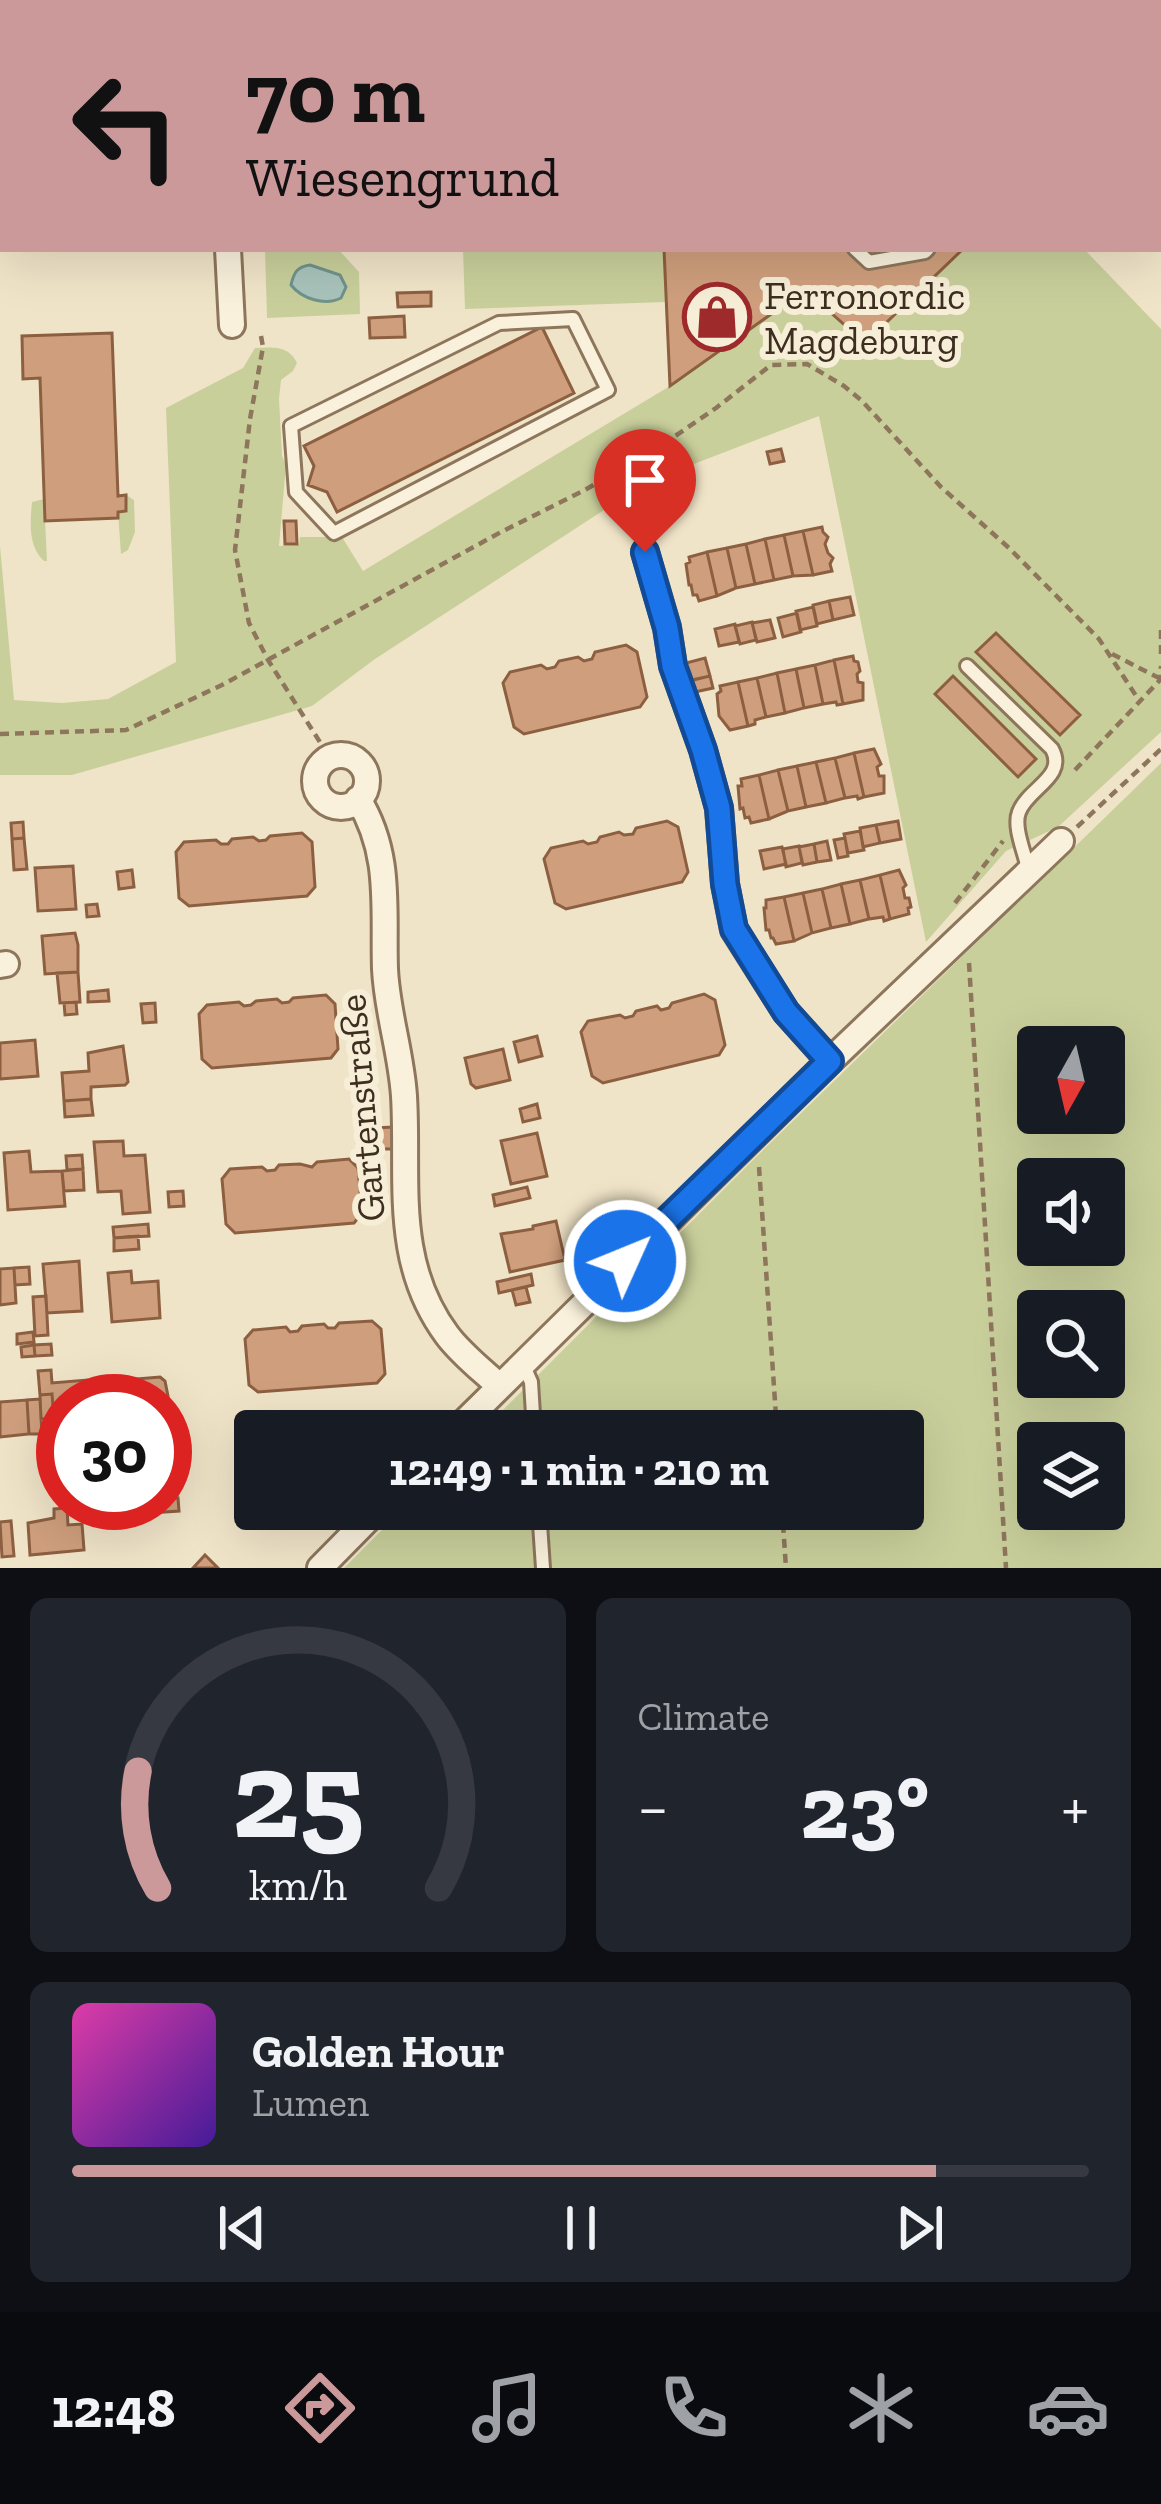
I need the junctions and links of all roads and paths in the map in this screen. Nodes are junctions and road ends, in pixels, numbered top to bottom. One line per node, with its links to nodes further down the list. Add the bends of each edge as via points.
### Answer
1 (227, 252): 5 (street)
2 (858, 252): 3 (lane, via 869,262)
3 (925, 252)
4 (499, 323): 4 (lane, via 573,319 608,390 334,533 296,492 291,426)
5 (232, 325)
6 (261, 336): 10 (path, via 235,550 249,623)
7 (645, 552): 25 (street, via 719,808 734,929 786,1012)
8 (1161, 630): 11 (path)
9 (1107, 652): 10 (path, via 862,401 807,364 772,365 635,462); 13 (path); 14 (path)
10 (268, 660): 15 (path, via 126,730); 17 (path)
11 (1161, 662): 13 (path)
12 (967, 666): 20 (lane, via 1057,758 1022,806)
13 (1160, 680): 14 (path)
14 (1140, 702): 18 (path)
15 (0, 734)
16 (1161, 749): 21 (path)
17 (330, 758): 19 (street, Gartenstraße, via 348,756 363,767 367,786); 19 (street, via 316,774 319,794 336,806)
18 (1064, 781)
19 (358, 799): 28 (street, Gartenstraße, via 386,884 386,990 404,1089 410,1250 434,1316)
20 (1019, 828): 22 (lane); 23 (path)
21 (1061, 841): 22 (street)
22 (1029, 870): 24 (street)
23 (945, 915)
24 (965, 933): 25 (street); 38 (path)
25 (830, 1061): 26 (street)
26 (746, 1142): 27 (street); 31 (path, via 758,1155)
27 (523, 1362): 28 (street); 30 (lane)
28 (499, 1386): 29 (street)
29 (476, 1410)
30 (533, 1410)
31 (776, 1410)
32 (357, 1530): 35 (street)
33 (540, 1530): 36 (lane)
34 (783, 1530): 37 (path)
35 (320, 1568)
36 (543, 1568)
37 (786, 1568)
38 (1006, 1568)

